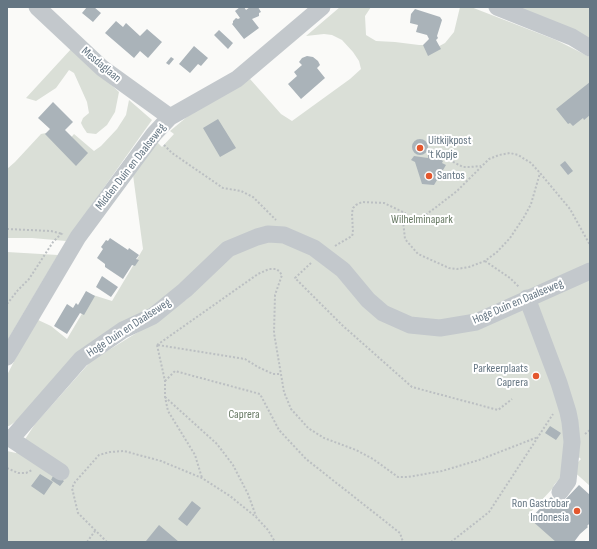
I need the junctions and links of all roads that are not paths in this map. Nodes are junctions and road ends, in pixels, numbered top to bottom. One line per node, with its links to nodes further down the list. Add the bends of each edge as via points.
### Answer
1 (38, 7): 5 (street, Mesdaglaan, via 102,68)
2 (322, 7): 5 (street, Midden Duin en Daalseweg, via 237,79)
3 (497, 7): 4 (street, via 572,37)
4 (590, 48)
5 (170, 117): 8 (street, Midden Duin en Daalseweg, via 70,235)
6 (590, 271): 7 (street, Hoge Duin en Daalseweg)
7 (524, 293): 9 (street, Hoge Duin en Daalseweg, via 476,322 440,328 410,324 383,313 368,300 343,270 304,243 284,235 268,234 257,237 228,249 185,290 152,316 123,330 81,360); 11 (street, via 559,383 570,422 572,442 568,481)
8 (7, 357)
9 (9, 439): 10 (street, Hoge Duin en Daalseweg)
10 (61, 472)
11 (560, 492)

